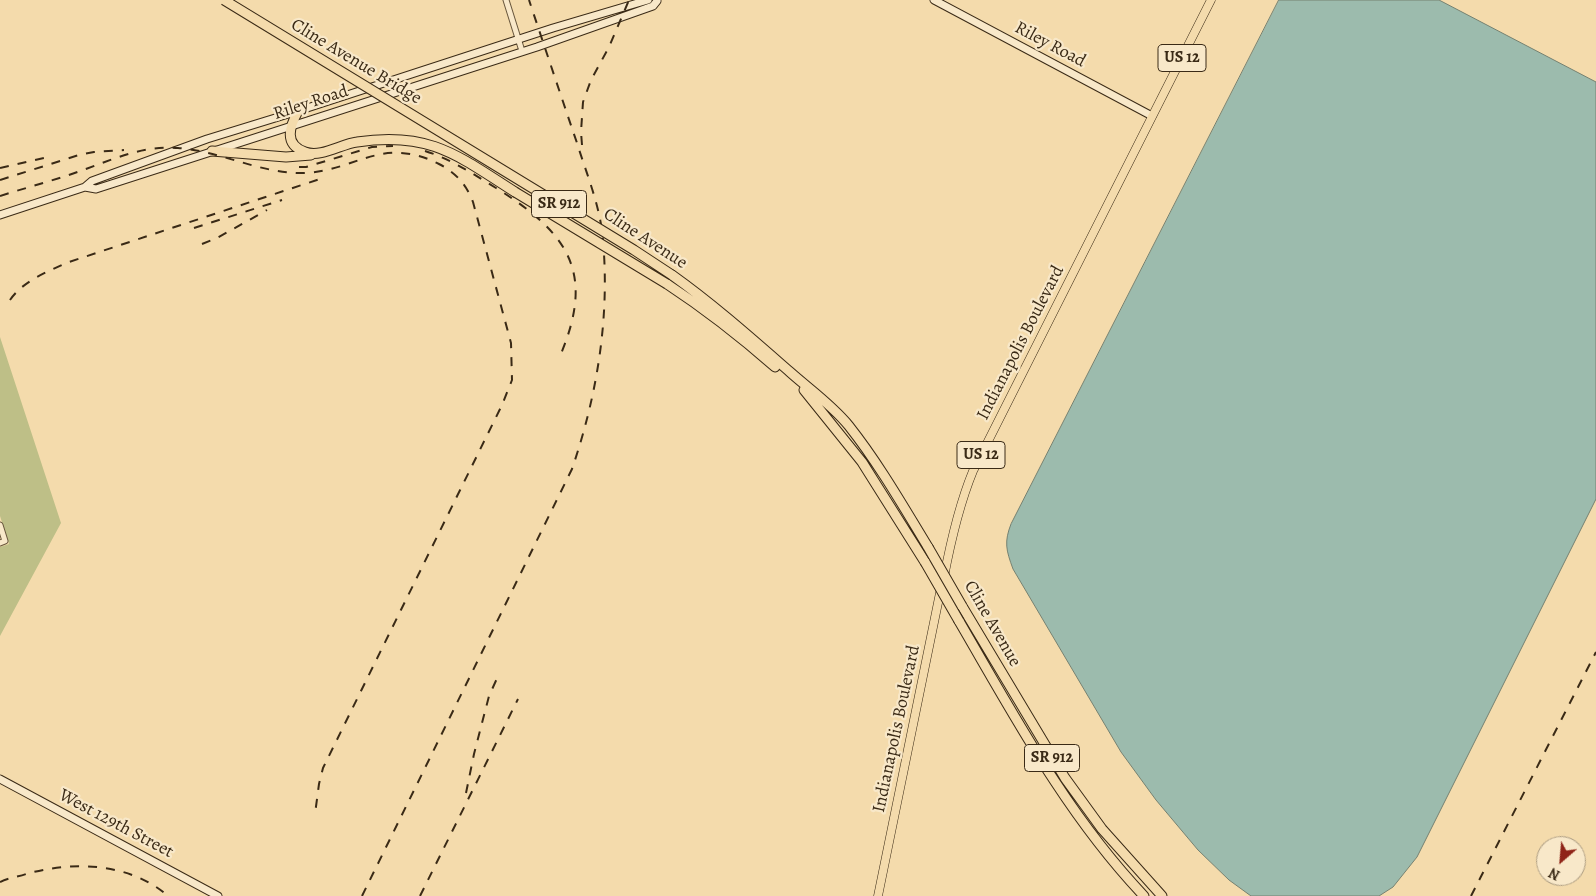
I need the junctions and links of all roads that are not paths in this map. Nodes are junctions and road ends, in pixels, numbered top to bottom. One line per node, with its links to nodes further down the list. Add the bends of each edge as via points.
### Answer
1 (224, 0): 11 (highway, Cline Avenue Bridge / SR 912, bridge)
2 (506, 0): 6 (street)
3 (654, 0): 6 (main road, Riley Road); 7 (main road, Riley Road, via 653,6)
4 (934, 0): 9 (main road, Riley Road)
5 (1211, 0): 9 (main road, Indianapolis Boulevard / US 12)
6 (519, 40): 7 (street); 8 (main road, Riley Road)
7 (522, 51): 10 (main road, Riley Road)
8 (298, 111): 10 (highway); 14 (main road, Riley Road, via 92,180)
9 (1152, 116): 22 (main road, Indianapolis Boulevard / US 12, via 963,495)
10 (290, 126): 12 (main road, Riley Road); 13 (highway, via 293,144 306,153)
11 (445, 135): 16 (highway, Cline Avenue / SR 912, bridge, via 672,275)
12 (212, 151): 13 (highway, via 286,157); 14 (main road, Riley Road, via 96,189)
13 (316, 154): 17 (highway, bridge, via 352,142 399,138 436,146 454,154 697,304 752,346)
14 (85, 187): 15 (main road, Riley Road)
15 (0, 215)
16 (790, 372): 17 (highway, Cline Avenue / SR 912); 24 (highway, Cline Avenue / SR 912, bridge, via 847,424 878,466 1065,778 1102,829)
17 (811, 398): 23 (highway, Cline Avenue / SR 912, bridge, via 871,475 1064,797 1100,846)
18 (0, 525): 19 (street)
19 (2, 542)
20 (0, 779): 21 (main road, West 129th Street)
21 (218, 896)
22 (878, 896)
23 (1144, 896)
24 (1162, 896)

